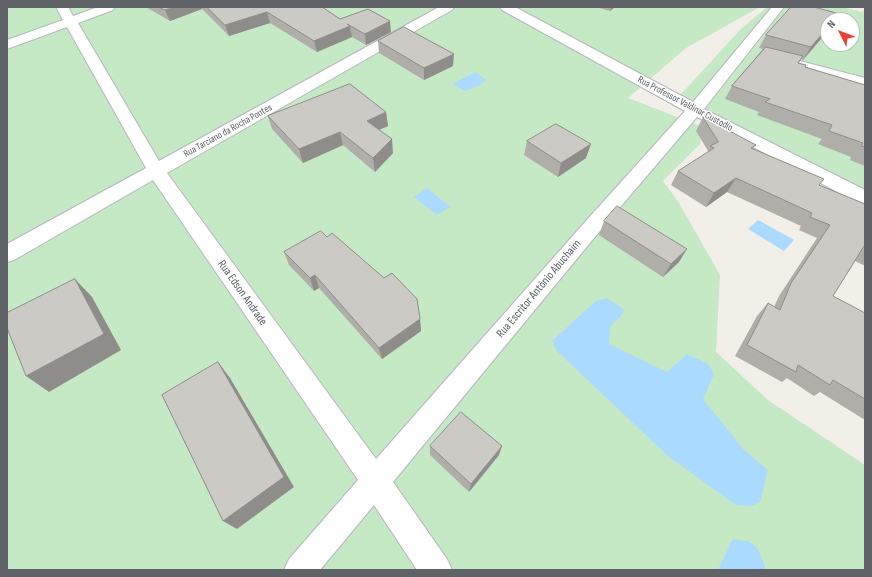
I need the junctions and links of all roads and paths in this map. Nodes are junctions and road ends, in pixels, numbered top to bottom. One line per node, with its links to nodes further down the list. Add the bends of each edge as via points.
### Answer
1 (109, 7): 5 (street)
2 (448, 7): 10 (street, Rua Tarciano da Rocha Pontes)
3 (506, 7): 9 (street, Rua Professor Valdinar Custodio)
4 (778, 7): 7 (street, Rua Escritor Antônio Abuchaim)
5 (67, 14): 6 (street); 10 (street, Rua Edson Andrade)
6 (7, 45)
7 (755, 54): 8 (street); 9 (street, Rua Escritor Antônio Abuchaim)
8 (865, 83)
9 (695, 110): 11 (street, Rua Professor Valdinar Custodio); 13 (street, Rua Escritor Antônio Abuchaim)
10 (156, 171): 12 (street, Rua Tarciano da Rocha Pontes); 13 (street, Rua Edson Andrade)
11 (865, 198)
12 (7, 254)
13 (375, 481): 14 (street, Rua Escritor Antônio Abuchaim); 15 (street, Rua Edson Andrade)
14 (300, 570)
15 (436, 570)

